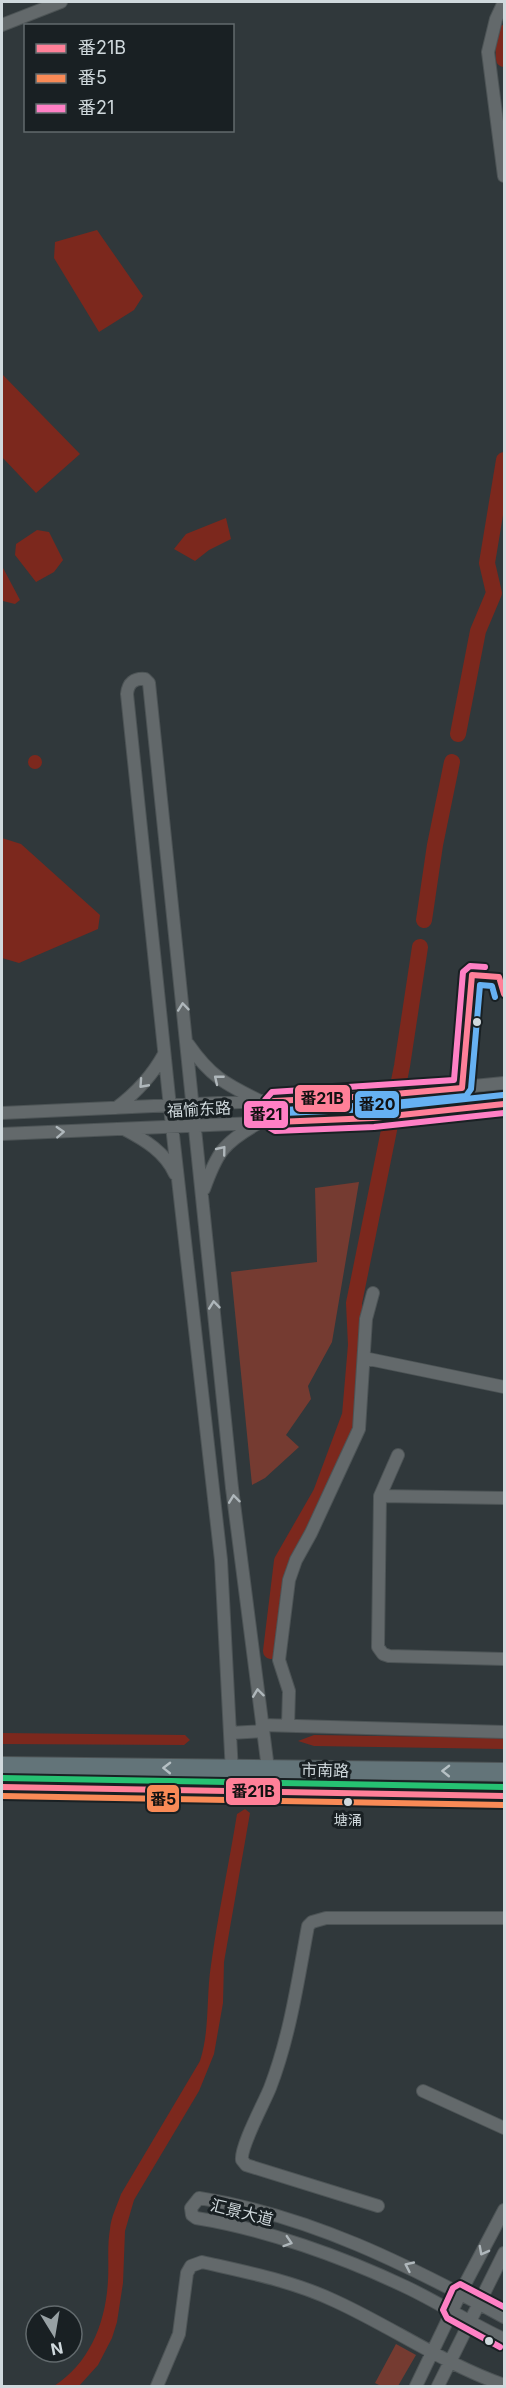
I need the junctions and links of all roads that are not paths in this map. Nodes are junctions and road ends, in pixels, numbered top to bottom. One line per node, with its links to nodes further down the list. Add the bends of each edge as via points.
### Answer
1 (61, 2): 3 (street)
2 (504, 2): 4 (street, via 488,52)
3 (2, 25)
4 (504, 176)
5 (187, 1042): 6 (street, one-way to 6, via 149,683 139,679 127,687 127,694); 8 (street, one-way to 5, via 226,1085 204,1067); 11 (street)
6 (164, 1054): 12 (street); 13 (street, one-way to 13, via 145,1082)
7 (504, 1083): 9 (street, 福愉东路, via 418,1093)
8 (261, 1101): 9 (street, 福愉东路); 11 (street, 福愉东路)
9 (274, 1101): 15 (street)
10 (504, 1104): 15 (street, 福愉东路, via 413,1115)
11 (194, 1105): 12 (street, 福愉东路); 17 (street)
12 (170, 1106): 13 (street, 福愉东路); 18 (street)
13 (115, 1108): 14 (street, 福愉东路)
14 (2, 1113)
15 (276, 1122): 16 (street, 福愉东路)
16 (259, 1123): 17 (street, 福愉东路); 22 (street, one-way to 16, via 215,1159 227,1143)
17 (196, 1125): 18 (street, 福愉东路); 22 (street)
18 (172, 1126): 19 (street, 福愉东路); 21 (street)
19 (123, 1129): 20 (street, 福愉东路, one-way to 19); 21 (street, via 164,1156)
20 (2, 1134)
21 (178, 1180): 33 (street, via 220,1560)
22 (203, 1193): 31 (street, one-way to 22, via 232,1488)
23 (373, 1293): 24 (street, via 366,1319)
24 (364, 1358): 25 (street); 30 (street, via 359,1429 289,1580 279,1660 289,1691)
25 (504, 1387)
26 (398, 1455): 27 (street)
27 (380, 1496): 28 (street); 29 (street, via 378,1647 383,1654)
28 (504, 1498)
29 (504, 1659)
30 (288, 1726): 31 (street); 32 (street)
31 (262, 1728): 33 (street); 37 (street)
32 (504, 1732)
33 (230, 1733): 36 (street)
34 (2, 1766): 35 (highway, 市南路, one-way to 34)
35 (197, 1768): 36 (highway, 市南路); 41 (highway)
36 (232, 1769): 37 (highway, 市南路); 42 (street)
37 (268, 1769): 38 (highway, 市南路); 43 (street)
38 (302, 1770): 39 (highway, 市南路, one-way to 38); 44 (highway)
39 (504, 1772)
40 (2, 1787): 41 (highway, 市南路)
41 (198, 1791): 42 (highway, 市南路)
42 (233, 1792): 43 (highway, 市南路)
43 (271, 1792): 44 (highway, 市南路)
44 (303, 1793): 45 (highway, 市南路)
45 (504, 1796)
46 (504, 1918): 49 (street, via 326,1918 308,1926 290,2022 272,2083 242,2148 242,2160 246,2165)
47 (423, 2091): 48 (street)
48 (504, 2128)
49 (378, 2206)
50 (504, 2210): 52 (street, one-way to 52)
51 (504, 2253): 53 (street)
52 (461, 2293): 53 (street, 汇景大道); 54 (street); 54 (street, 汇景大道, one-way to 54, via 366,2247 302,2225 199,2198 190,2208 196,2218 257,2232 359,2266)
53 (479, 2303): 55 (street, 汇景大道); 56 (street)
54 (452, 2311): 56 (street, 汇景大道); 58 (street)
55 (504, 2317)
56 (470, 2321): 57 (street, 汇景大道); 59 (street)
57 (504, 2338)
58 (432, 2353): 59 (street); 61 (street, via 316,2293 244,2272 195,2263 187,2273 176,2343); 62 (street)
59 (450, 2362): 60 (street); 63 (street)
60 (504, 2385)
61 (157, 2386)
62 (416, 2386)
63 (438, 2386)

